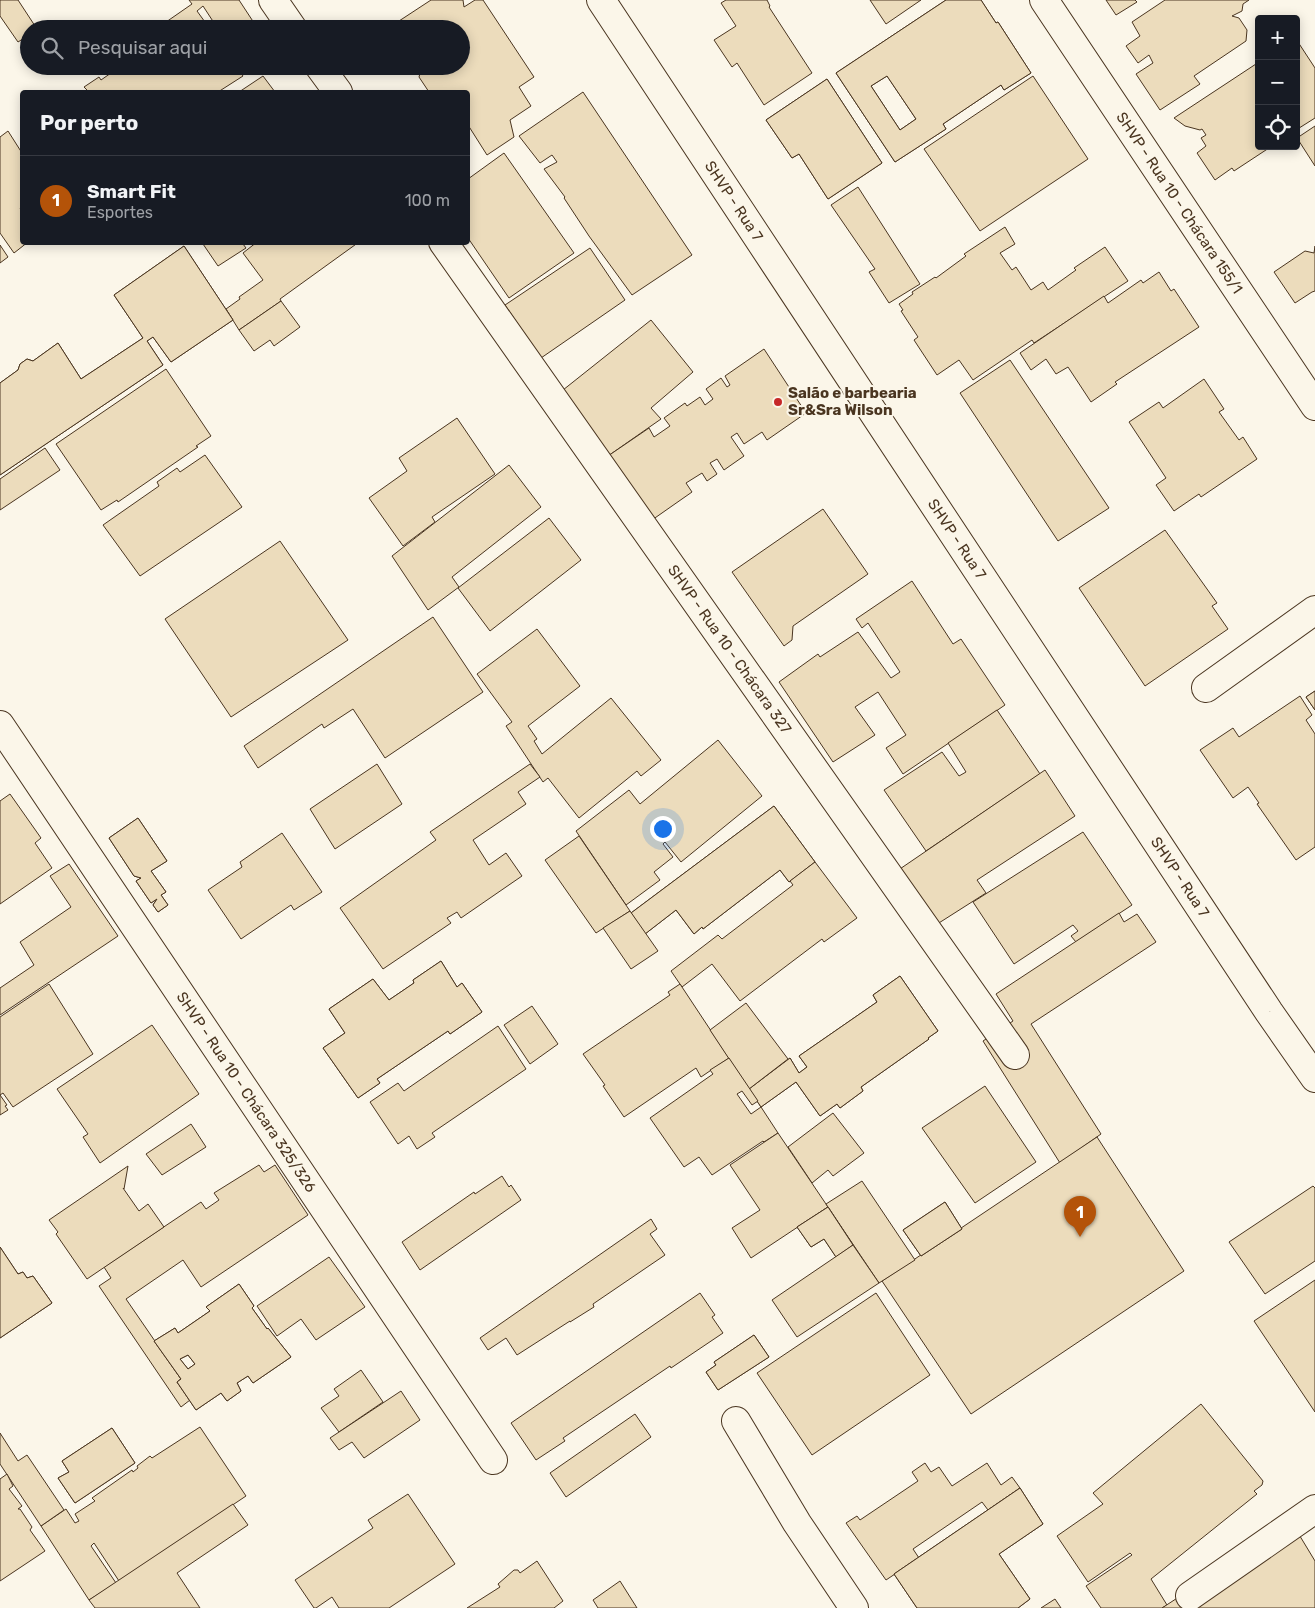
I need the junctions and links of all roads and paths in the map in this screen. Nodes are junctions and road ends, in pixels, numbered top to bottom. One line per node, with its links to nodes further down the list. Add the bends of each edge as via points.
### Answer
1 (273, 0): 4 (street)
2 (601, 0): 13 (street, SHVP - Rua 7, via 1268,1012)
3 (1044, 0): 8 (street, SHVP - Rua 10 - Chácara 155/1)
4 (287, 20)
5 (326, 75): 6 (street)
6 (337, 90)
7 (445, 245): 12 (street, SHVP - Rua 10 - Chácara 327)
8 (1315, 406)
9 (1315, 610): 10 (street)
10 (1206, 688)
11 (0, 725): 15 (street, SHVP - Rua 10 - Chácara 325/326)
12 (1015, 1055)
13 (1315, 1078)
14 (736, 1421): 18 (street)
15 (493, 1460)
16 (1315, 1509): 17 (street)
17 (1190, 1596)
18 (854, 1608)

